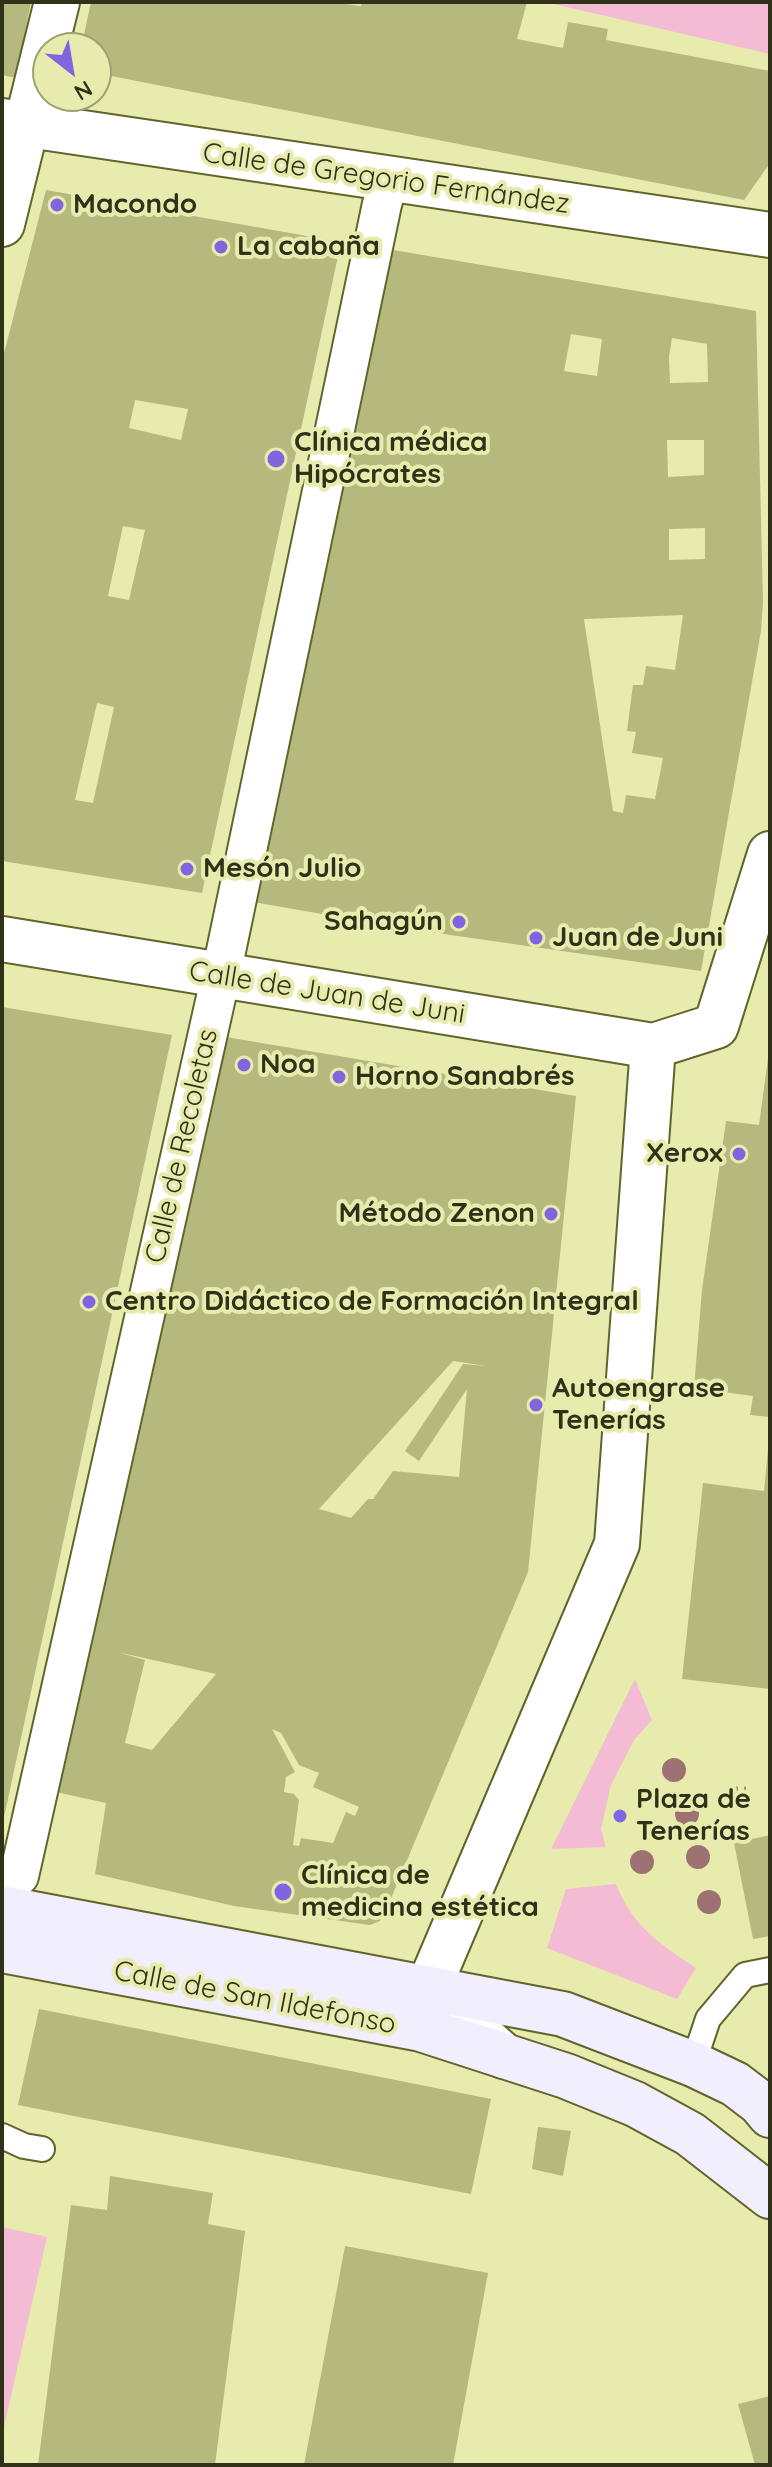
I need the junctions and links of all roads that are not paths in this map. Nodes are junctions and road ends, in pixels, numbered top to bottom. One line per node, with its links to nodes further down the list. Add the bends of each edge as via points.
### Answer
1 (57, 2): 2 (street)
2 (14, 123): 3 (street, Calle de Gregorio Fernández); 4 (street)
3 (389, 180): 5 (street, Calle de Gregorio Fernández); 8 (street, Calle de Recoletas)
4 (2, 224)
5 (770, 235)
6 (770, 854): 9 (street, via 716,1026)
7 (2, 939): 8 (street, Calle de Juan de Juni)
8 (221, 975): 9 (street, Calle de Juan de Juni); 10 (street, Calle de Recoletas)
9 (653, 1046): 12 (street, via 617,1544)
10 (7, 1924): 12 (main road, Calle de San Ildefonso); 13 (main road, Calle de San Ildefonso, via 421,2029)
11 (770, 1970): 14 (lane, via 745,1975 708,2019)
12 (428, 1989): 13 (street, Calle de San Ildefonso); 14 (main road, Calle de San Ildefonso, via 563,2014)
13 (504, 2056): 18 (main road, Calle de San Ildefonso, via 588,2084 666,2120)
14 (693, 2064): 15 (main road, Calle de San Ildefonso, via 735,2084)
15 (770, 2115)
16 (2, 2136): 17 (lane)
17 (42, 2149)
18 (770, 2196)

